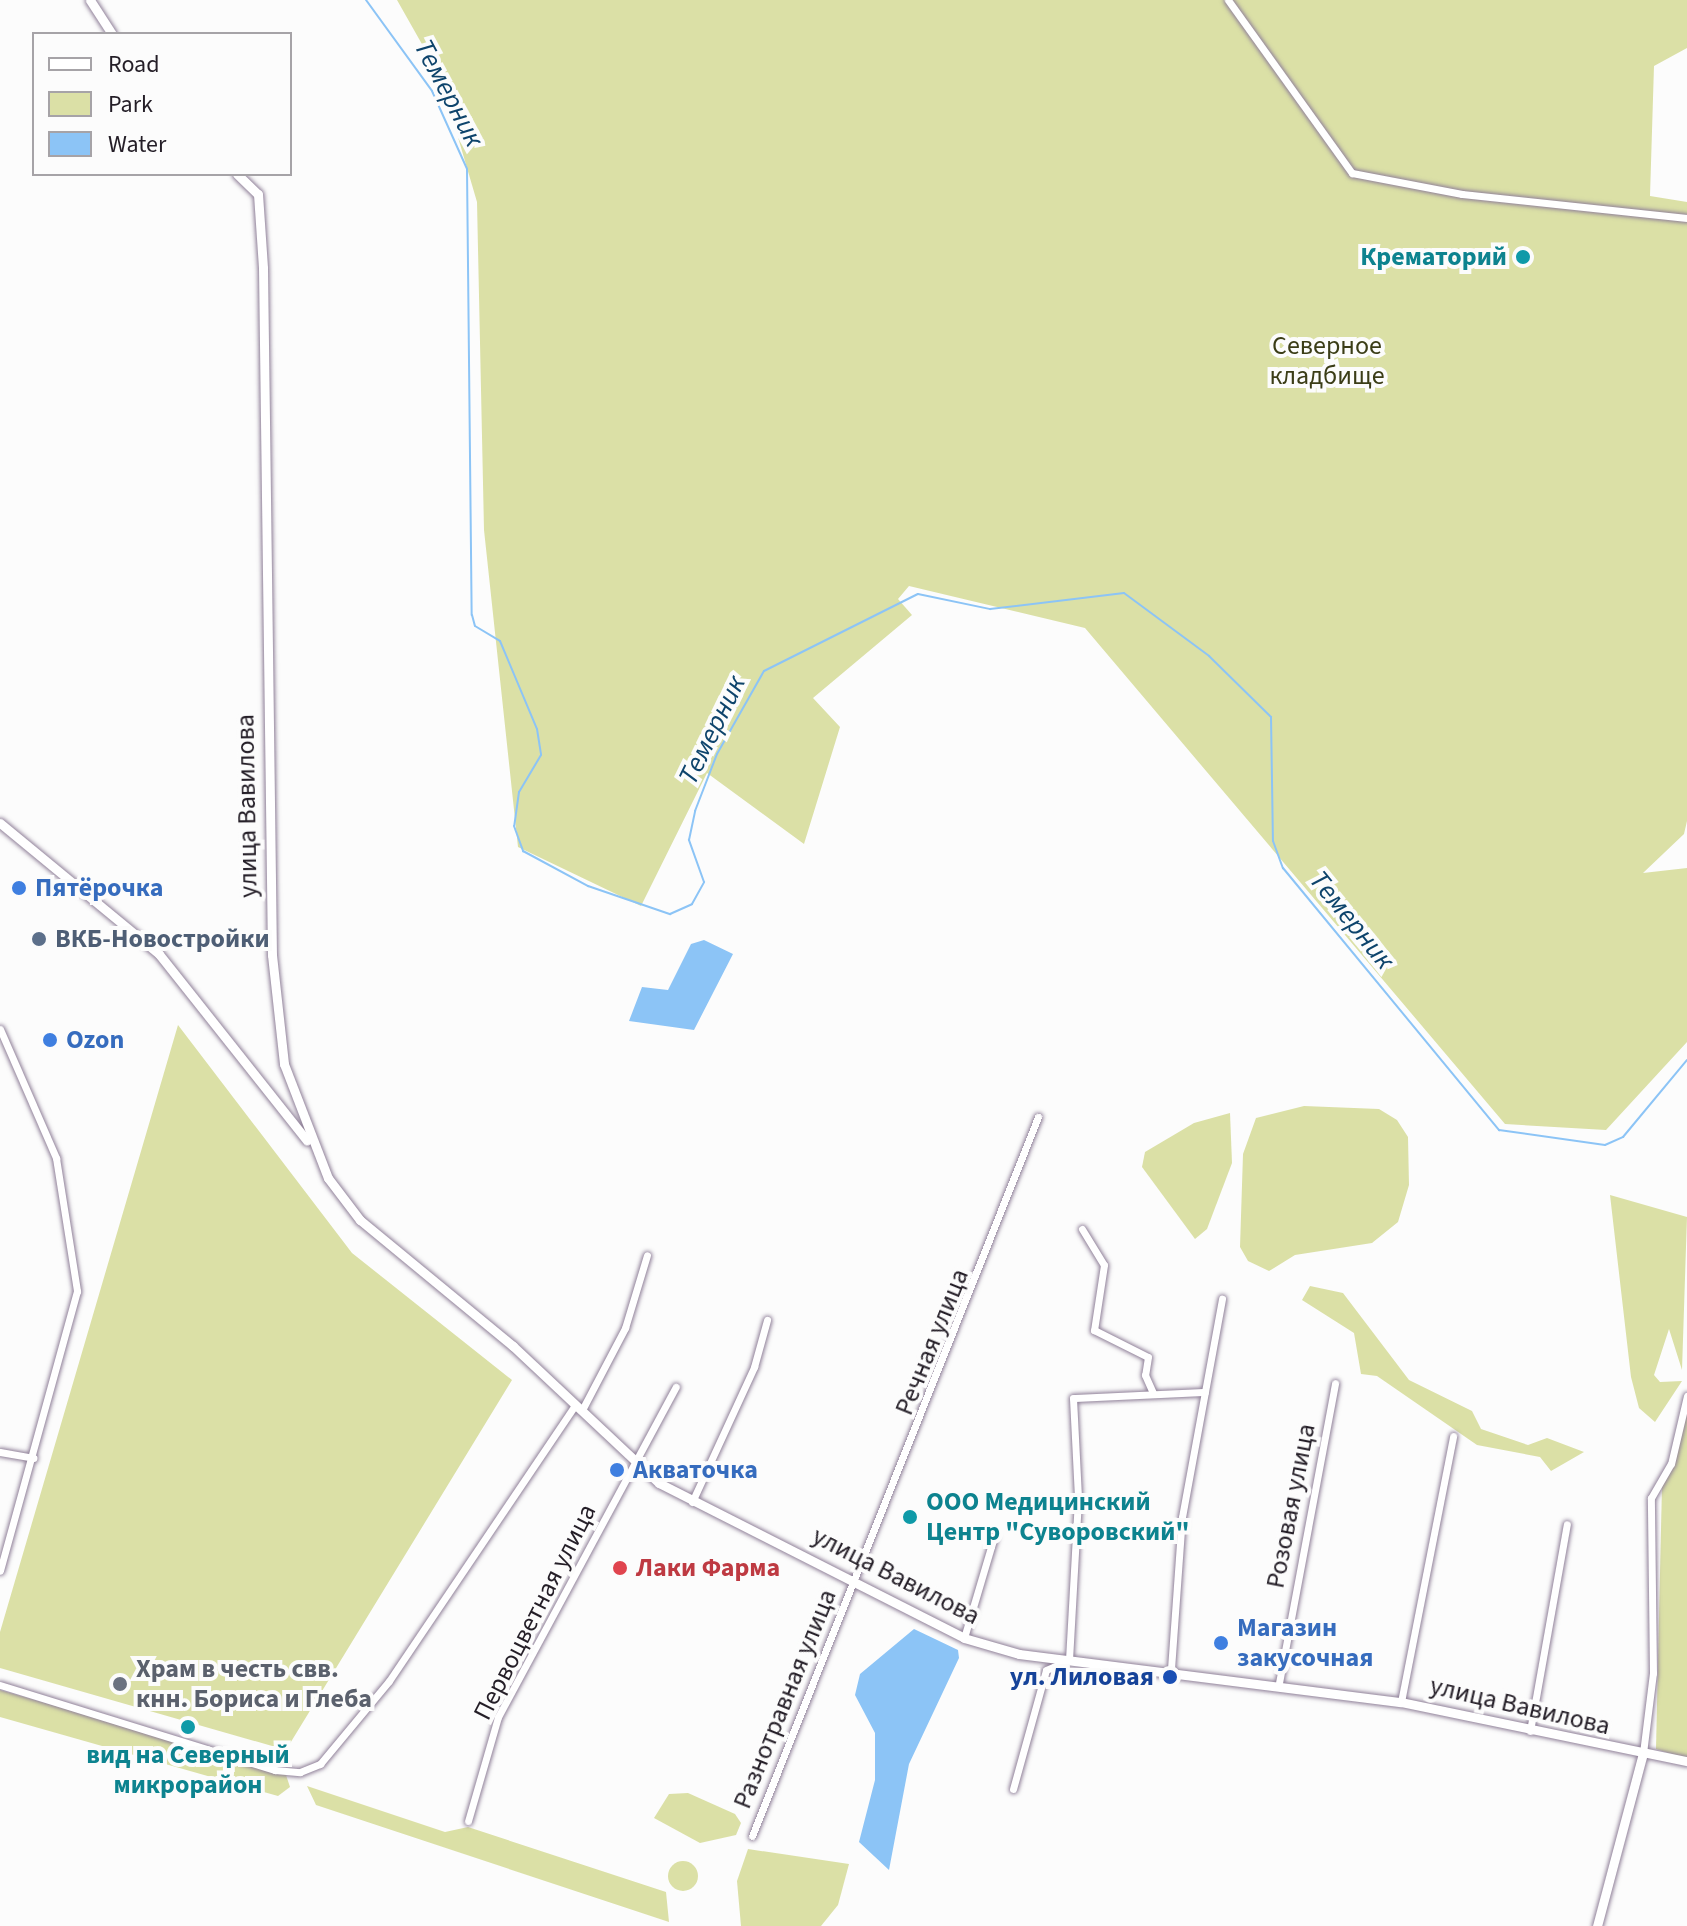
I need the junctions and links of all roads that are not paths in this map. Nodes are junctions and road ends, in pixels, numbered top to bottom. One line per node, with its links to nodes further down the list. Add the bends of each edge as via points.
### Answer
1 (90, 0): 3 (street)
2 (1228, 0): 5 (street, via 1352,173 1462,194)
3 (111, 32)
4 (239, 176): 9 (street, улица Вавилова, via 258,194 272,955 284,1064)
5 (1687, 218)
6 (0, 823): 9 (street, улица Вавилова, via 159,954)
7 (0, 1029): 22 (street, via 56,1158 77,1291)
8 (1038, 1117): 28 (street, Речная улица)
9 (319, 1157): 19 (street, улица Вавилова, via 360,1220)
10 (1082, 1229): 17 (street, via 1104,1265 1094,1330 1148,1357 1145,1375)
11 (647, 1255): 19 (street, via 625,1328)
12 (1222, 1299): 16 (street)
13 (767, 1320): 24 (street, via 754,1367)
14 (1335, 1383): 32 (street, Розовая улица)
15 (676, 1387): 23 (street, Первоцветная улица)
16 (1205, 1392): 17 (street); 31 (street, via 1182,1517)
17 (1153, 1393): 30 (street, via 1073,1398 1078,1497)
18 (1687, 1396): 36 (street, via 1671,1464 1651,1498 1653,1673)
19 (578, 1408): 23 (street, улица Вавилова); 33 (street, via 389,1681 320,1764 300,1772 275,1770)
20 (1453, 1436): 34 (street)
21 (0, 1452): 22 (street)
22 (33, 1458): 27 (street)
23 (638, 1465): 24 (street, улица Вавилова); 39 (street, Первоцветная улица, via 498,1717)
24 (692, 1502): 28 (street, улица Вавилова)
25 (1567, 1524): 35 (street)
26 (994, 1537): 29 (street)
27 (0, 1571)
28 (856, 1578): 29 (street, улица Вавилова); 40 (street, Разнотравная улица, via 814,1667)
29 (964, 1638): 30 (street, улица Вавилова)
30 (1069, 1660): 31 (street, улица Вавилова); 38 (street, via 1046,1670)
31 (1171, 1669): 32 (street, улица Вавилова)
32 (1279, 1683): 34 (street, улица Вавилова)
33 (0, 1685)
34 (1401, 1702): 35 (street, улица Вавилова)
35 (1530, 1731): 36 (street, улица Вавилова)
36 (1643, 1753): 37 (street, улица Вавилова); 41 (street)
37 (1687, 1761)
38 (1013, 1789)
39 (468, 1821)
40 (752, 1836)
41 (1597, 1926)

